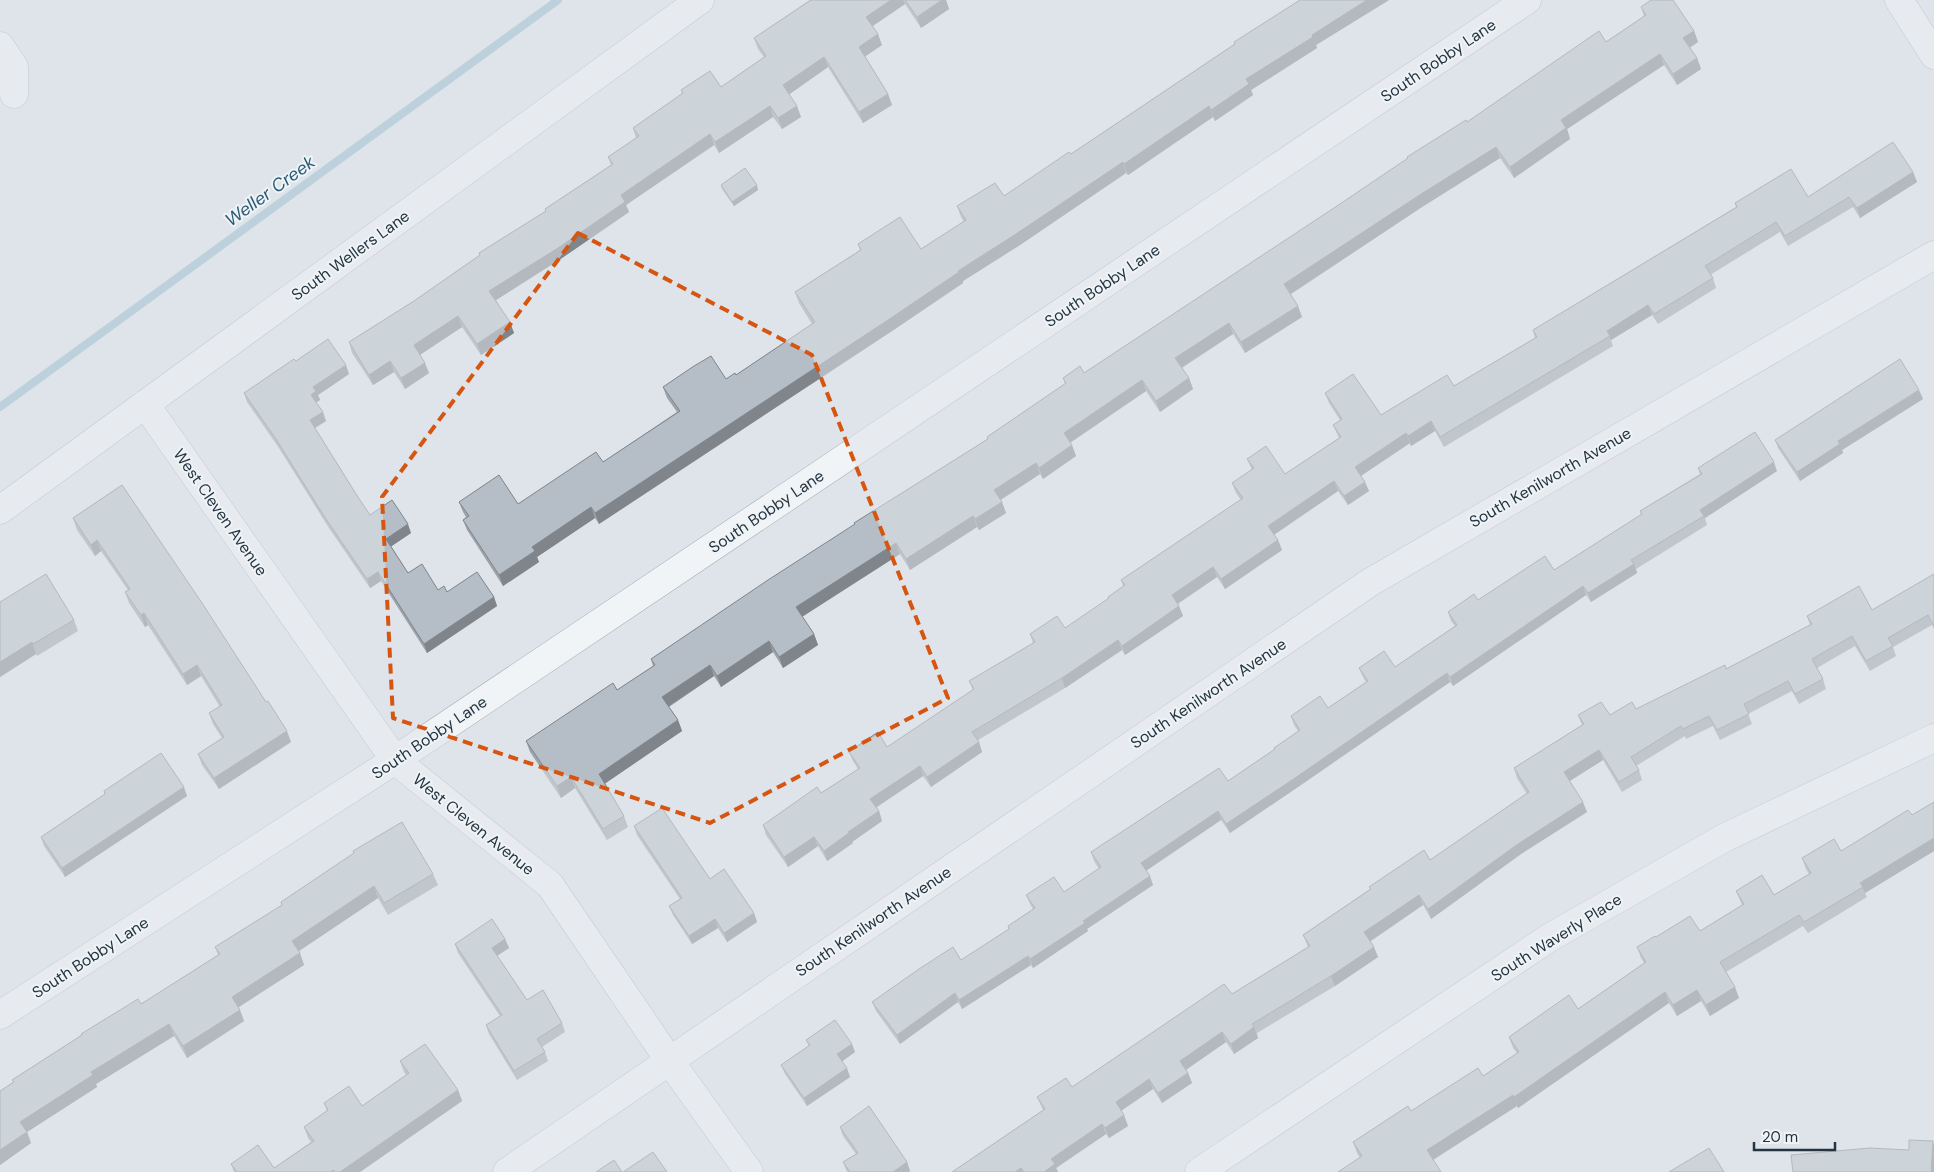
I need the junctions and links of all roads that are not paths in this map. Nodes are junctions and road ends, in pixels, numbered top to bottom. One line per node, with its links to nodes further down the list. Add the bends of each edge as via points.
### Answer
1 (700, 0): 8 (street, South Wellers Lane)
2 (1527, 0): 11 (street, South Bobby Lane)
3 (1899, 0): 5 (street)
4 (0, 46): 6 (street, via 14,67)
5 (1934, 55)
6 (14, 94)
7 (1934, 255): 13 (street, South Kenilworth Avenue, via 1369,583)
8 (145, 404): 9 (street, South Wellers Lane); 11 (street, West Cleven Avenue)
9 (0, 510)
10 (1934, 738): 16 (street, South Waverly Place, via 1724,838 1549,938)
11 (395, 760): 12 (street, South Bobby Lane); 13 (street, West Cleven Avenue, via 550,885)
12 (0, 1015)
13 (669, 1060): 14 (street, South Kenilworth Avenue); 15 (street, West Cleven Avenue)
14 (507, 1172)
15 (749, 1172)
16 (1198, 1172)

